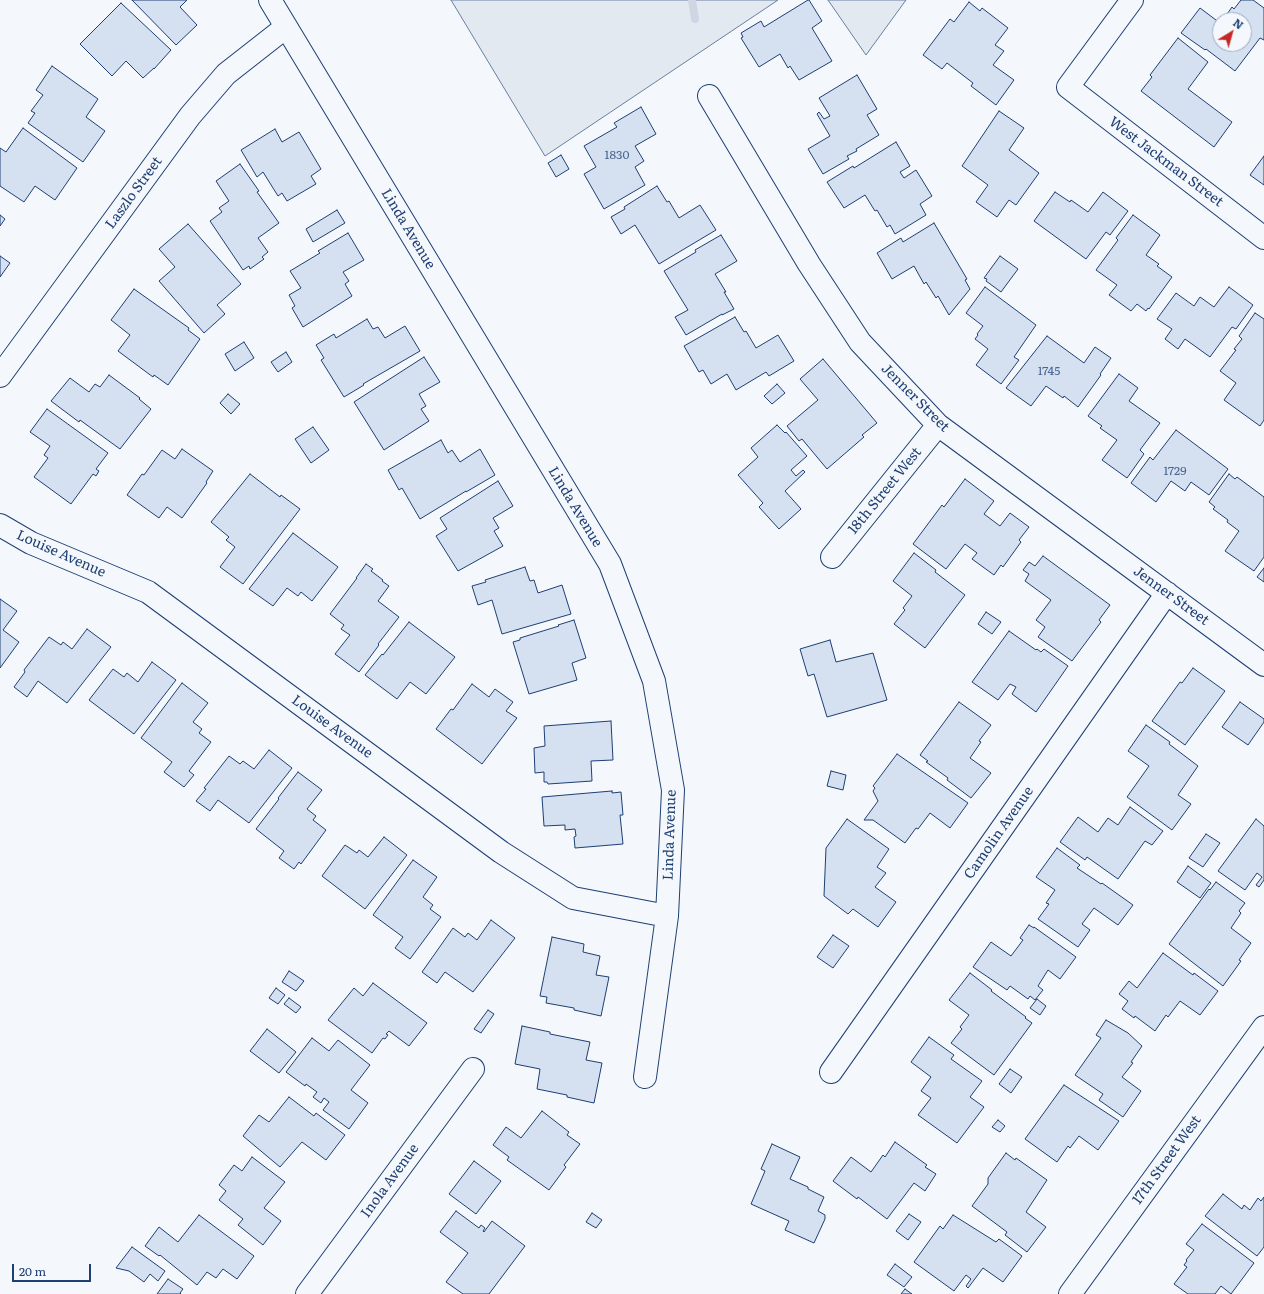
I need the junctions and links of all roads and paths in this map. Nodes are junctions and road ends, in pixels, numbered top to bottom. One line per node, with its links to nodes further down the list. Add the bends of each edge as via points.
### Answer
1 (270, 0): 3 (street, Linda Avenue)
2 (1132, 0): 5 (street, West Jackman Street, via 1068,87)
3 (286, 27): 6 (street, Laszlo Street, via 226,74 190,116); 12 (street, Linda Avenue, via 610,564 654,681 673,790)
4 (708, 96): 7 (street, Jenner Street, via 809,264 860,342)
5 (1264, 238)
6 (0, 376)
7 (938, 425): 9 (street, 18th Street West); 10 (street, Jenner Street)
8 (0, 524): 12 (street, Louise Avenue, via 31,543 148,592 501,852 573,898)
9 (832, 557)
10 (1167, 593): 11 (street, Jenner Street); 15 (street, Camolin Avenue)
11 (1264, 665)
12 (667, 916): 16 (street, Linda Avenue)
13 (1264, 1027): 18 (street, 17th Street West)
14 (473, 1069): 17 (street, Inola Avenue)
15 (831, 1072)
16 (645, 1077)
17 (307, 1294)
18 (1070, 1294)

